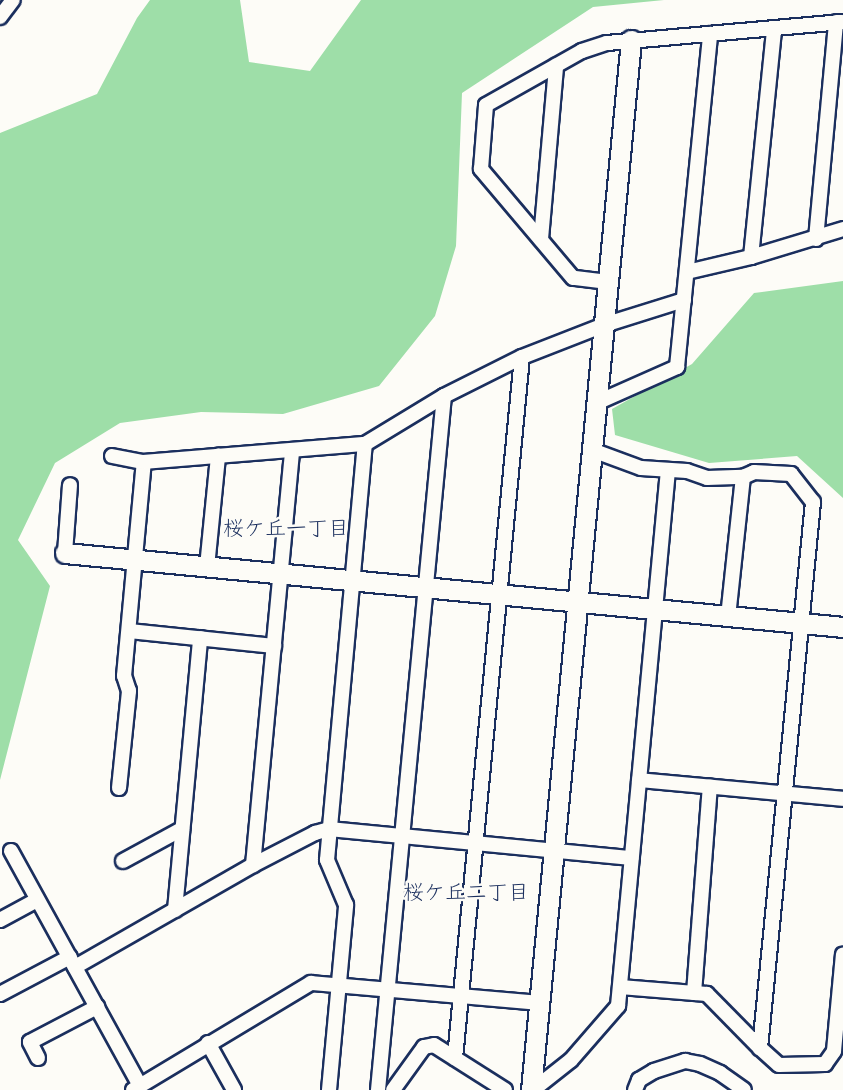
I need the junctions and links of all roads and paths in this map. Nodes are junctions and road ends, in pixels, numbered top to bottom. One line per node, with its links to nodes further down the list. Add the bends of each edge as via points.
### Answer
1 (13, 0): 2 (street)
2 (0, 18)
3 (840, 22): 4 (street); 10 (street)
4 (774, 29): 5 (street); 11 (street)
5 (710, 34): 6 (street); 12 (street)
6 (631, 40): 7 (street, via 607,43); 13 (street)
7 (556, 66): 9 (street); 9 (street, via 486,105 481,169)
8 (843, 229): 10 (street)
9 (541, 239): 13 (street, via 573,278)
10 (816, 239): 11 (street)
11 (751, 257): 12 (street)
12 (687, 272): 14 (street)
13 (608, 282): 15 (street)
14 (684, 300): 15 (street); 18 (street, via 677,367)
15 (604, 325): 16 (street); 18 (street)
16 (522, 357): 17 (street); 34 (street)
17 (444, 396): 19 (street); 33 (street)
18 (596, 403): 20 (street)
19 (365, 444): 21 (street); 32 (street)
20 (592, 450): 25 (street, via 640,468); 35 (street)
21 (292, 451): 23 (street); 31 (street)
22 (112, 456): 24 (street)
23 (218, 456): 24 (street); 30 (street)
24 (144, 462): 29 (street)
25 (668, 470): 26 (street, via 707,478); 36 (street)
26 (743, 477): 37 (street); 38 (street, via 754,472 791,474 813,502)
27 (70, 485): 28 (street)
28 (65, 553): 29 (street)
29 (135, 560): 30 (street); 40 (street)
30 (207, 567): 31 (street)
31 (280, 574): 32 (street); 42 (street)
32 (352, 580): 33 (street); 49 (street)
33 (426, 587): 34 (street); 50 (street)
34 (499, 594): 35 (street); 51 (street)
35 (578, 602): 36 (street); 53 (street)
36 (655, 609): 37 (street); 43 (street)
37 (728, 617): 38 (street)
38 (801, 623): 39 (street); 46 (street)
39 (843, 627)
40 (129, 631): 41 (street); 45 (street, via 124,676 129,691)
41 (200, 638): 42 (street); 48 (street)
42 (274, 646): 56 (street)
43 (639, 780): 44 (street); 54 (street)
44 (710, 787): 46 (street); 66 (street)
45 (119, 788)
46 (785, 794): 47 (street); 72 (street)
47 (843, 799)
48 (182, 829): 55 (street); 58 (street)
49 (330, 830): 50 (street); 56 (street); 62 (street, via 327,860 346,905)
50 (402, 836): 51 (street); 65 (street)
51 (475, 843): 53 (street); 68 (street)
52 (11, 851): 57 (street)
53 (554, 851): 54 (street); 69 (street)
54 (632, 858): 64 (street)
55 (123, 861)
56 (253, 865): 58 (street)
57 (37, 900): 59 (street); 61 (street)
58 (175, 910): 61 (street)
59 (0, 920)
60 (843, 954): 63 (street)
61 (72, 962): 67 (street); 70 (street)
62 (338, 985): 65 (street); 71 (street, via 311,983); 77 (street)
63 (841, 986): 72 (street, via 834,1051 825,1064 779,1065)
64 (620, 987): 66 (street); 81 (street, via 618,1006 611,1016 570,1060)
65 (388, 989): 68 (street); 78 (street)
66 (694, 993): 72 (street, via 707,994)
67 (0, 995)
68 (461, 996): 69 (street); 74 (street)
69 (540, 1003): 81 (street)
70 (97, 1007): 73 (street, via 30,1042); 75 (street)
71 (208, 1043): 75 (street); 76 (street)
72 (760, 1048)
73 (38, 1058)
74 (454, 1058): 79 (street, via 434,1045 424,1047); 80 (street)
75 (136, 1087)
76 (234, 1090)
77 (329, 1090)
78 (378, 1090)
79 (393, 1090)
80 (505, 1090)
81 (532, 1090)
82 (635, 1090): 83 (street, via 639,1080 654,1071 685,1061 720,1073)
83 (744, 1090)

